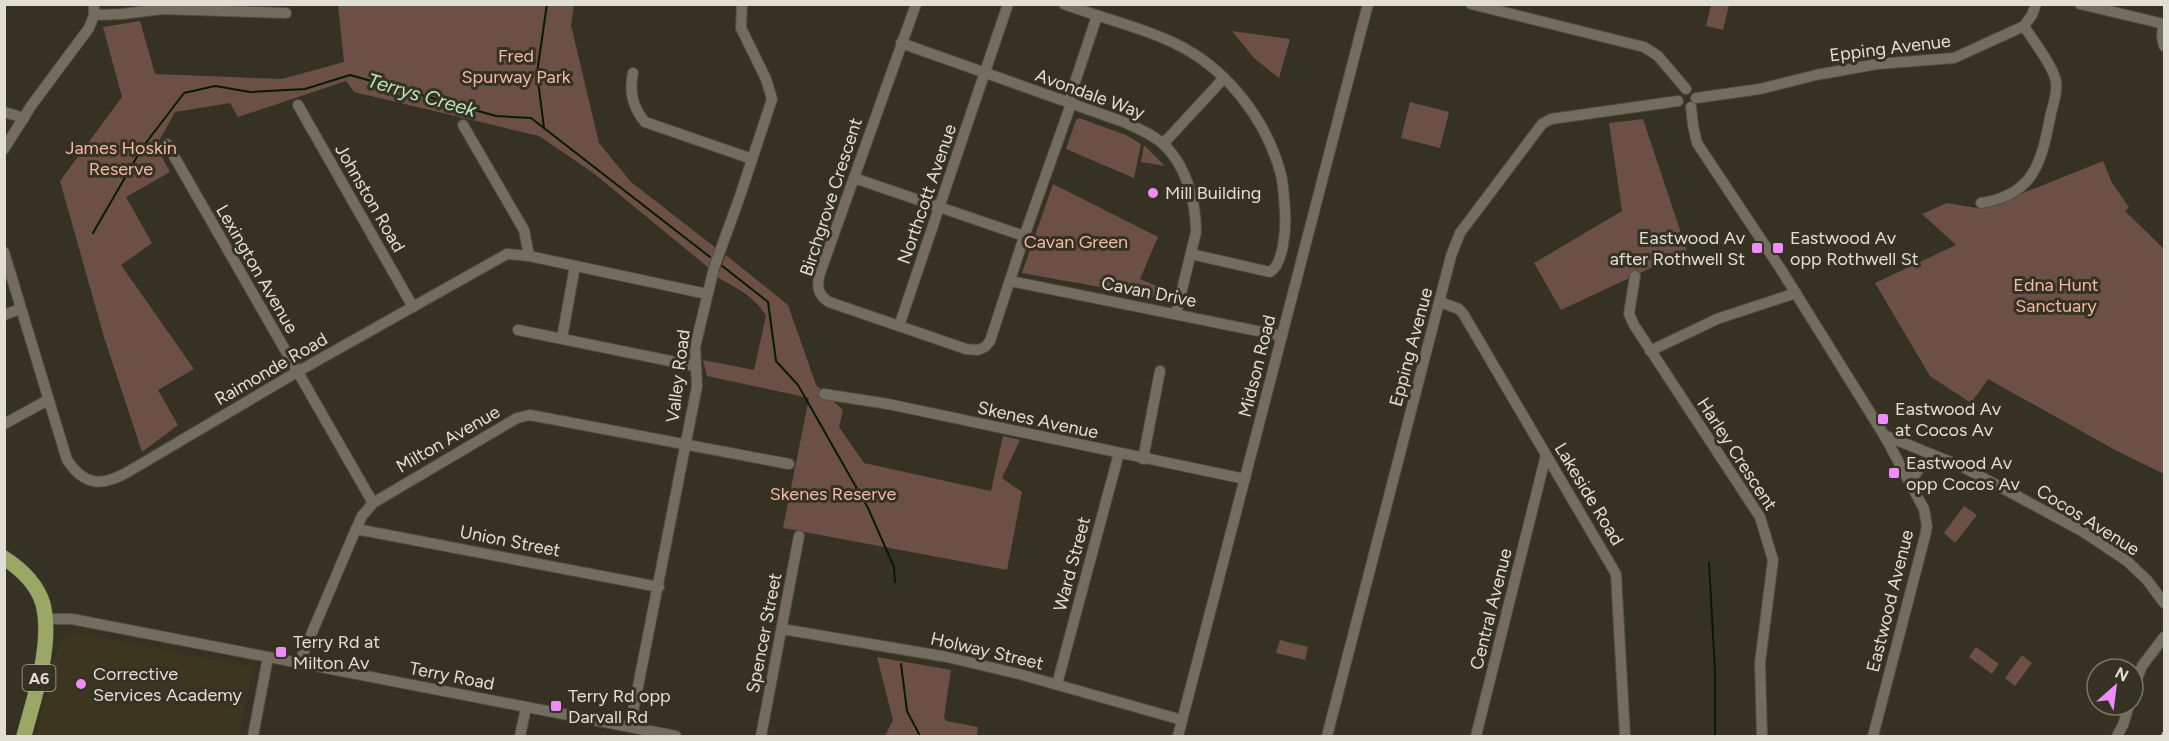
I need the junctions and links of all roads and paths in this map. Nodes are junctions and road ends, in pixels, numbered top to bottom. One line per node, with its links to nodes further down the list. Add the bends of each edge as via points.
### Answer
1 (742, 4): 30 (street, Valley Road, via 741,28 772,99)
2 (916, 4): 14 (street, Birchgrove Crescent)
3 (1008, 4): 17 (street, Northcott Avenue)
4 (1064, 4): 11 (street)
5 (1368, 4): 50 (street, Midson Road)
6 (1471, 4): 19 (street, via 1644,47 1658,56)
7 (2036, 4): 13 (street)
8 (2080, 4): 12 (street)
9 (94, 10): 10 (street, via 122,14 162,9); 25 (street, via 89,28)
10 (286, 13)
11 (1097, 16): 18 (street, via 1176,44); 22 (street, Birchgrove Crescent)
12 (2164, 24): 15 (street)
13 (2024, 26): 21 (street, Epping Avenue, via 1954,58 1877,64); 32 (street, via 2056,85 2044,147 2039,163 2024,185 2004,198)
14 (901, 43): 17 (street, Avondale Way); 31 (street, Birchgrove Crescent)
15 (2164, 46)
16 (633, 73): 30 (street, via 630,83 634,102 645,122)
17 (986, 74): 22 (street, Avondale Way); 33 (street, Northcott Avenue)
18 (1224, 78): 28 (street); 36 (street, via 1250,107 1271,145 1281,173 1284,238 1278,264 1270,272)
19 (1686, 89): 20 (street); 21 (street, via 1694,93)
20 (1678, 101): 21 (street, via 1683,107); 43 (street, Epping Avenue, via 1551,119 1542,124 1460,233)
21 (1694, 102): 41 (street, Eastwood Avenue, via 1697,143)
22 (1070, 103): 28 (street, Avondale Way, via 1129,124); 34 (street, Birchgrove Crescent)
23 (298, 105): 44 (street, Johnston Road)
24 (4, 112): 25 (street)
25 (24, 117): 29 (street)
26 (463, 125): 37 (street, via 524,230)
27 (167, 144): 55 (street, Lexington Avenue)
28 (1163, 144): 36 (street, Avondale Way, via 1180,167 1193,200 1196,232)
29 (4, 149)
30 (752, 159): 42 (street, Valley Road)
31 (854, 178): 33 (street); 48 (street, Birchgrove Crescent, via 817,287 829,302)
32 (1981, 202)
33 (940, 207): 34 (street); 48 (street, Northcott Avenue)
34 (1024, 236): 40 (street, Birchgrove Crescent)
35 (4, 252): 45 (street, Raimonde Road)
36 (1191, 254): 46 (street, Avondale Way)
37 (529, 256): 38 (street, Raimonde Road); 44 (street, Raimonde Road, via 507,254)
38 (575, 266): 42 (street, Raimonde Road); 51 (street)
39 (1635, 276): 52 (street, Harley Crescent, via 1629,314)
40 (1010, 281): 46 (street, Cavan Drive); 48 (street, Birchgrove Crescent, via 990,341 978,350)
41 (1796, 293): 52 (street, via 1717,319); 59 (street, Eastwood Avenue)
42 (707, 294): 53 (street, Valley Road, via 695,347)
43 (1440, 302): 62 (street, Lakeside Road, via 1464,315); 94 (street, Epping Avenue)
44 (413, 307): 55 (street, Raimonde Road)
45 (21, 309): 47 (street); 57 (street, Raimonde Road)
46 (1176, 314): 50 (street, Cavan Drive)
47 (4, 315)
48 (899, 326)
49 (518, 330): 51 (street)
50 (1282, 336): 67 (street, Midson Road)
51 (562, 339): 53 (street)
52 (1650, 351): 97 (street, Harley Crescent, via 1760,517 1766,533 1773,560 1760,663)
53 (695, 366): 60 (street, Valley Road, via 697,386)
54 (1160, 371): 63 (street)
55 (297, 372): 57 (street, Raimonde Road, via 126,473 102,483 76,473 67,460); 70 (street, Lexington Avenue)
56 (824, 394): 61 (street, Skenes Avenue)
57 (48, 400): 58 (street)
58 (4, 423)
59 (1884, 435): 65 (street, Cocos Avenue); 69 (street, Eastwood Avenue)
60 (685, 445): 64 (street, Milton Avenue); 70 (street, Milton Avenue, via 530,415 517,418); 75 (street, Valley Road)
61 (1119, 453): 63 (street, Skenes Avenue); 83 (street, Ward Street)
62 (1546, 454): 66 (street, Lakeside Road); 68 (street, Central Avenue)
63 (1143, 459): 67 (street, Skenes Avenue)
64 (789, 464)
65 (1963, 467): 69 (street, via 1937,461 1926,463 1915,476); 76 (street, Cocos Avenue, via 2101,543 2138,570)
66 (1559, 476): 68 (street); 96 (street, Lakeside Road, via 1616,574)
67 (1245, 480): 86 (street, Midson Road)
68 (1539, 491): 95 (street, Central Avenue)
69 (1915, 492): 98 (street, Eastwood Avenue, via 1927,526)
70 (373, 503): 71 (street, Milton Avenue)
71 (356, 528): 75 (street, Union Street); 82 (street, Milton Avenue)
72 (799, 536): 78 (street, Spencer Street)
73 (4, 558): 77 (highway, A6, via 29,579 43,605)
74 (4, 570): 77 (highway, via 18,582)
75 (659, 586): 87 (street, Valley Road)
76 (2164, 603)
77 (44, 619): 80 (street, Terry Road, via 72,619); 88 (highway, A6, via 43,664)
78 (782, 629): 83 (street, Holway Street, via 947,657); 92 (street, Spencer Street)
79 (2164, 637): 81 (street)
80 (268, 657): 82 (street, Terry Road); 89 (street)
81 (2145, 662)
82 (299, 663): 84 (street, Terry Road)
83 (1057, 684): 86 (street, Holway Street)
84 (526, 708): 87 (street, Terry Road); 90 (street)
85 (2125, 717): 99 (street)
86 (1182, 720): 93 (street, Midson Road)
87 (630, 727): 91 (street, Terry Road)
88 (24, 736)
89 (253, 736)
90 (520, 736)
91 (672, 736)
92 (761, 736)
93 (1178, 736)
94 (1327, 736)
95 (1476, 736)
96 (1625, 736)
97 (1762, 736)
98 (1873, 736)
99 (2117, 736)

